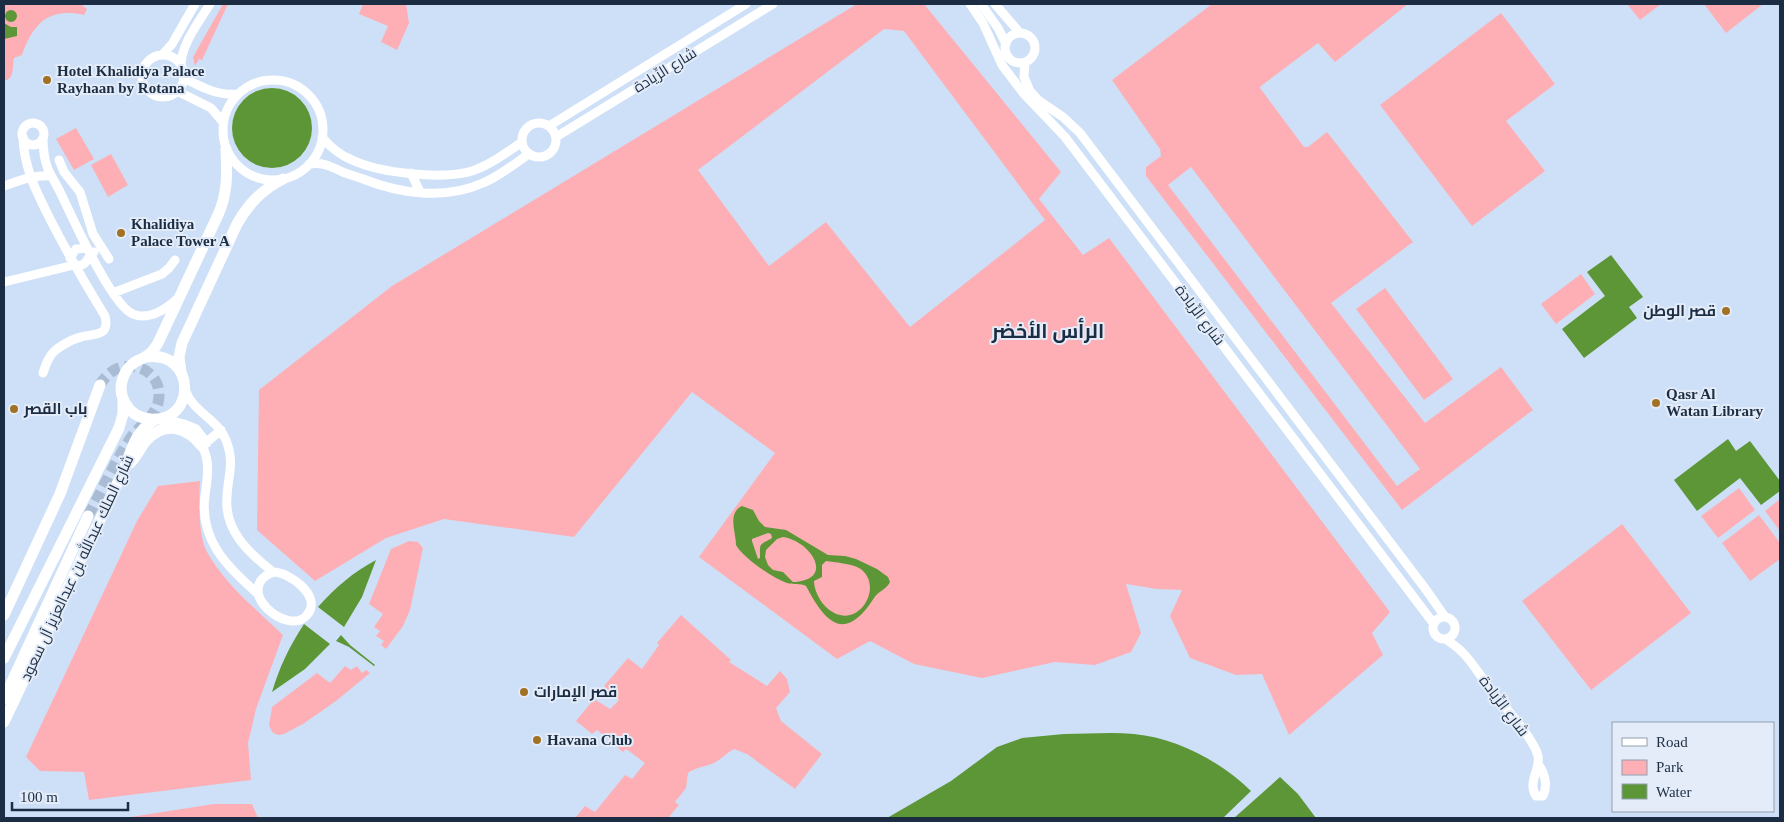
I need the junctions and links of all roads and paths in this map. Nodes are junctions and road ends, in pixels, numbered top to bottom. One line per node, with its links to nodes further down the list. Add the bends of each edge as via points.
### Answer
1 (195, 4): 10 (street)
2 (210, 4): 12 (street, via 186,46)
3 (746, 4): 17 (street, شارع الرِّيادة)
4 (773, 4): 20 (street, شارع الرِّيادة)
5 (970, 4): 57 (street, شارع الرِّيادة, via 1002,65 1024,94 1065,137)
6 (980, 4): 9 (street)
7 (995, 4): 8 (street)
8 (1020, 33): 9 (street); 11 (street, via 1031,37 1035,45 1034,54)
9 (1006, 44): 11 (street, via 1009,57 1016,62)
10 (162, 55): 12 (street, via 173,58); 14 (street, via 144,67 143,83 150,92 160,96 169,96)
11 (1025, 62): 56 (street, شارع الرِّيادة, via 1024,77 1032,94 1080,133)
12 (181, 66): 13 (street)
13 (184, 78): 14 (street); 15 (street, via 212,91)
14 (177, 91): 16 (street, via 211,108)
15 (238, 94): 16 (street); 19 (street, via 265,81 294,85 314,103 322,119)
16 (223, 122): 23 (street)
17 (549, 126): 20 (street); 22 (street, via 530,125)
18 (24, 137): 21 (street, via 28,143 35,144); 21 (street, via 25,127 34,123 43,128); 29 (street)
19 (322, 137): 26 (street, via 318,152); 27 (street, via 335,150 355,161)
20 (556, 137): 24 (street, via 550,153 538,157)
21 (43, 138): 31 (street, via 44,154)
22 (522, 142): 24 (street); 27 (street, via 472,171 448,175)
23 (226, 149): 30 (street, via 245,172 263,179); 41 (street, via 224,200)
24 (529, 154): 33 (street, via 493,178 468,189)
25 (59, 160): 28 (street)
26 (309, 164): 30 (street); 33 (street, via 329,165 380,185)
27 (411, 173): 33 (street)
28 (67, 176): 31 (street); 34 (street, via 83,199 90,227)
29 (30, 177): 31 (street); 32 (street); 38 (street)
30 (283, 179): 44 (street, via 256,197 237,224 182,343 179,356)
31 (54, 180): 35 (street)
32 (4, 186)
33 (420, 192)
34 (100, 248): 35 (street); 36 (street)
35 (89, 251): 38 (street, via 76,249); 38 (street, via 86,263 80,266); 40 (street)
36 (109, 259)
37 (175, 260): 40 (street, via 162,274)
38 (72, 261): 39 (street); 43 (street, via 105,316 106,328 101,333 75,338 58,348)
39 (4, 282)
40 (113, 293): 41 (street, via 131,314 140,316 164,309)
41 (180, 296): 42 (street, via 158,343)
42 (145, 357): 44 (street, via 169,360); 47 (street, via 133,363 126,372 122,383)
43 (43, 373)
44 (182, 374): 46 (street)
45 (100, 384): 55 (street, via 60,494)
46 (185, 389): 48 (street, via 176,410); 49 (street, via 194,406)
47 (123, 399): 48 (street, via 136,415); 61 (street, شارع الملك عبدالله بن عبدالعزيز آل سعود, via 119,428)
48 (159, 419): 50 (street, via 196,429); 51 (street, شارع الملك عبدالله بن عبدالعزيز آل سعود, via 138,434)
49 (221, 430): 50 (street); 53 (street, via 232,466 226,497 230,521 244,547)
50 (205, 445): 51 (street, via 184,430 162,430 147,440); 54 (street, via 208,470 204,512 211,540 228,567)
51 (125, 467): 63 (street, شارع الملك عبدالله بن عبدالعزيز آل سعود)
52 (88, 516): 62 (street)
53 (274, 572): 54 (street, via 262,579); 54 (street, via 281,572 306,591 312,604 306,617 298,622 283,620 259,600)
54 (257, 593)
55 (4, 615)
56 (1445, 617): 57 (street); 58 (street, via 1454,623)
57 (1434, 624): 59 (street, via 1437,636)
58 (1454, 633): 59 (street); 60 (street, شارع الرِّيادة)
59 (1446, 639): 60 (street, شارع الرِّيادة)
60 (1462, 652): 64 (street, شارع الرِّيادة, via 1525,733 1538,755)
61 (4, 658)
62 (4, 699)
63 (4, 722)
64 (1538, 764)

